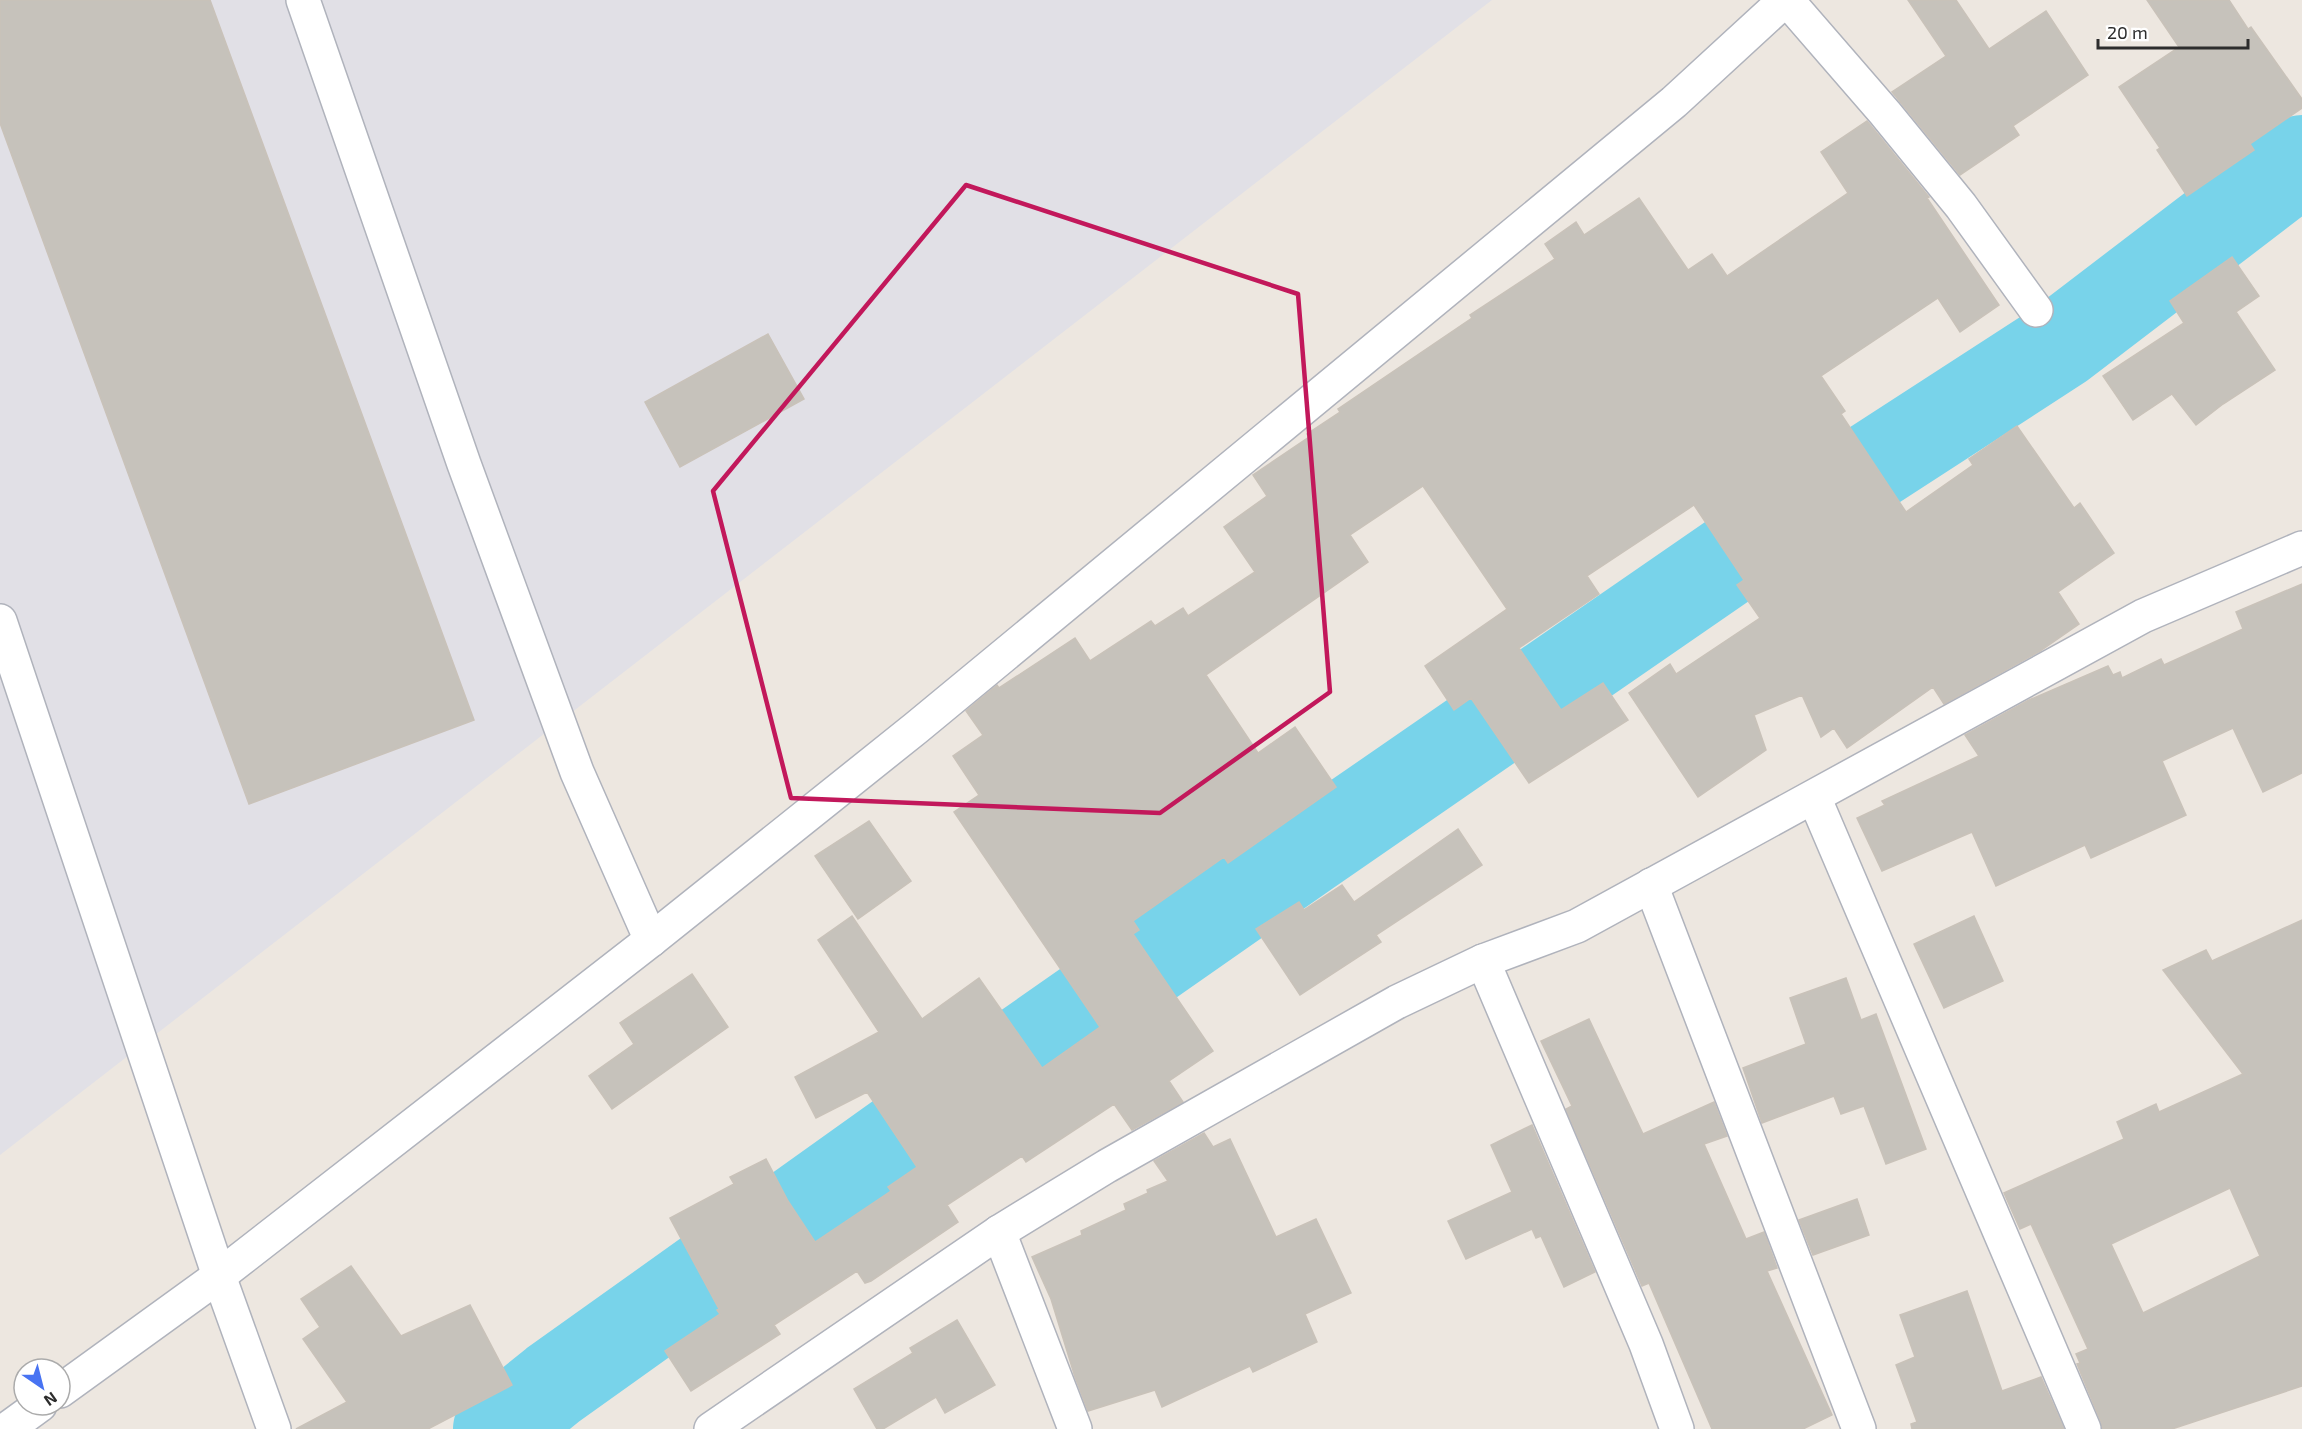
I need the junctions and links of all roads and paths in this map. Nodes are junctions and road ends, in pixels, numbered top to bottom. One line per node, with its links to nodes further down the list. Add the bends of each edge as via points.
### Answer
1 (303, 0): 8 (street, via 460,452 577,772)
2 (1786, 0): 3 (street, via 1961,206); 8 (street, via 1664,110 916,728)
3 (2037, 310)
4 (2302, 548): 6 (street, via 2144,616)
5 (0, 621): 11 (street)
6 (1814, 797): 7 (street); 20 (street)
7 (1651, 885): 9 (street, via 1577,926); 19 (street)
8 (651, 940): 11 (street)
9 (1484, 961): 10 (street, via 1396,1002); 18 (street, via 1641,1333)
10 (999, 1232): 16 (street); 17 (street)
11 (219, 1276): 12 (street); 15 (street)
12 (72, 1382)
13 (24, 1417): 14 (street)
14 (7, 1429)
15 (274, 1429)
16 (711, 1429)
17 (1075, 1429)
18 (1677, 1429)
19 (1859, 1429)
20 (2084, 1429)

